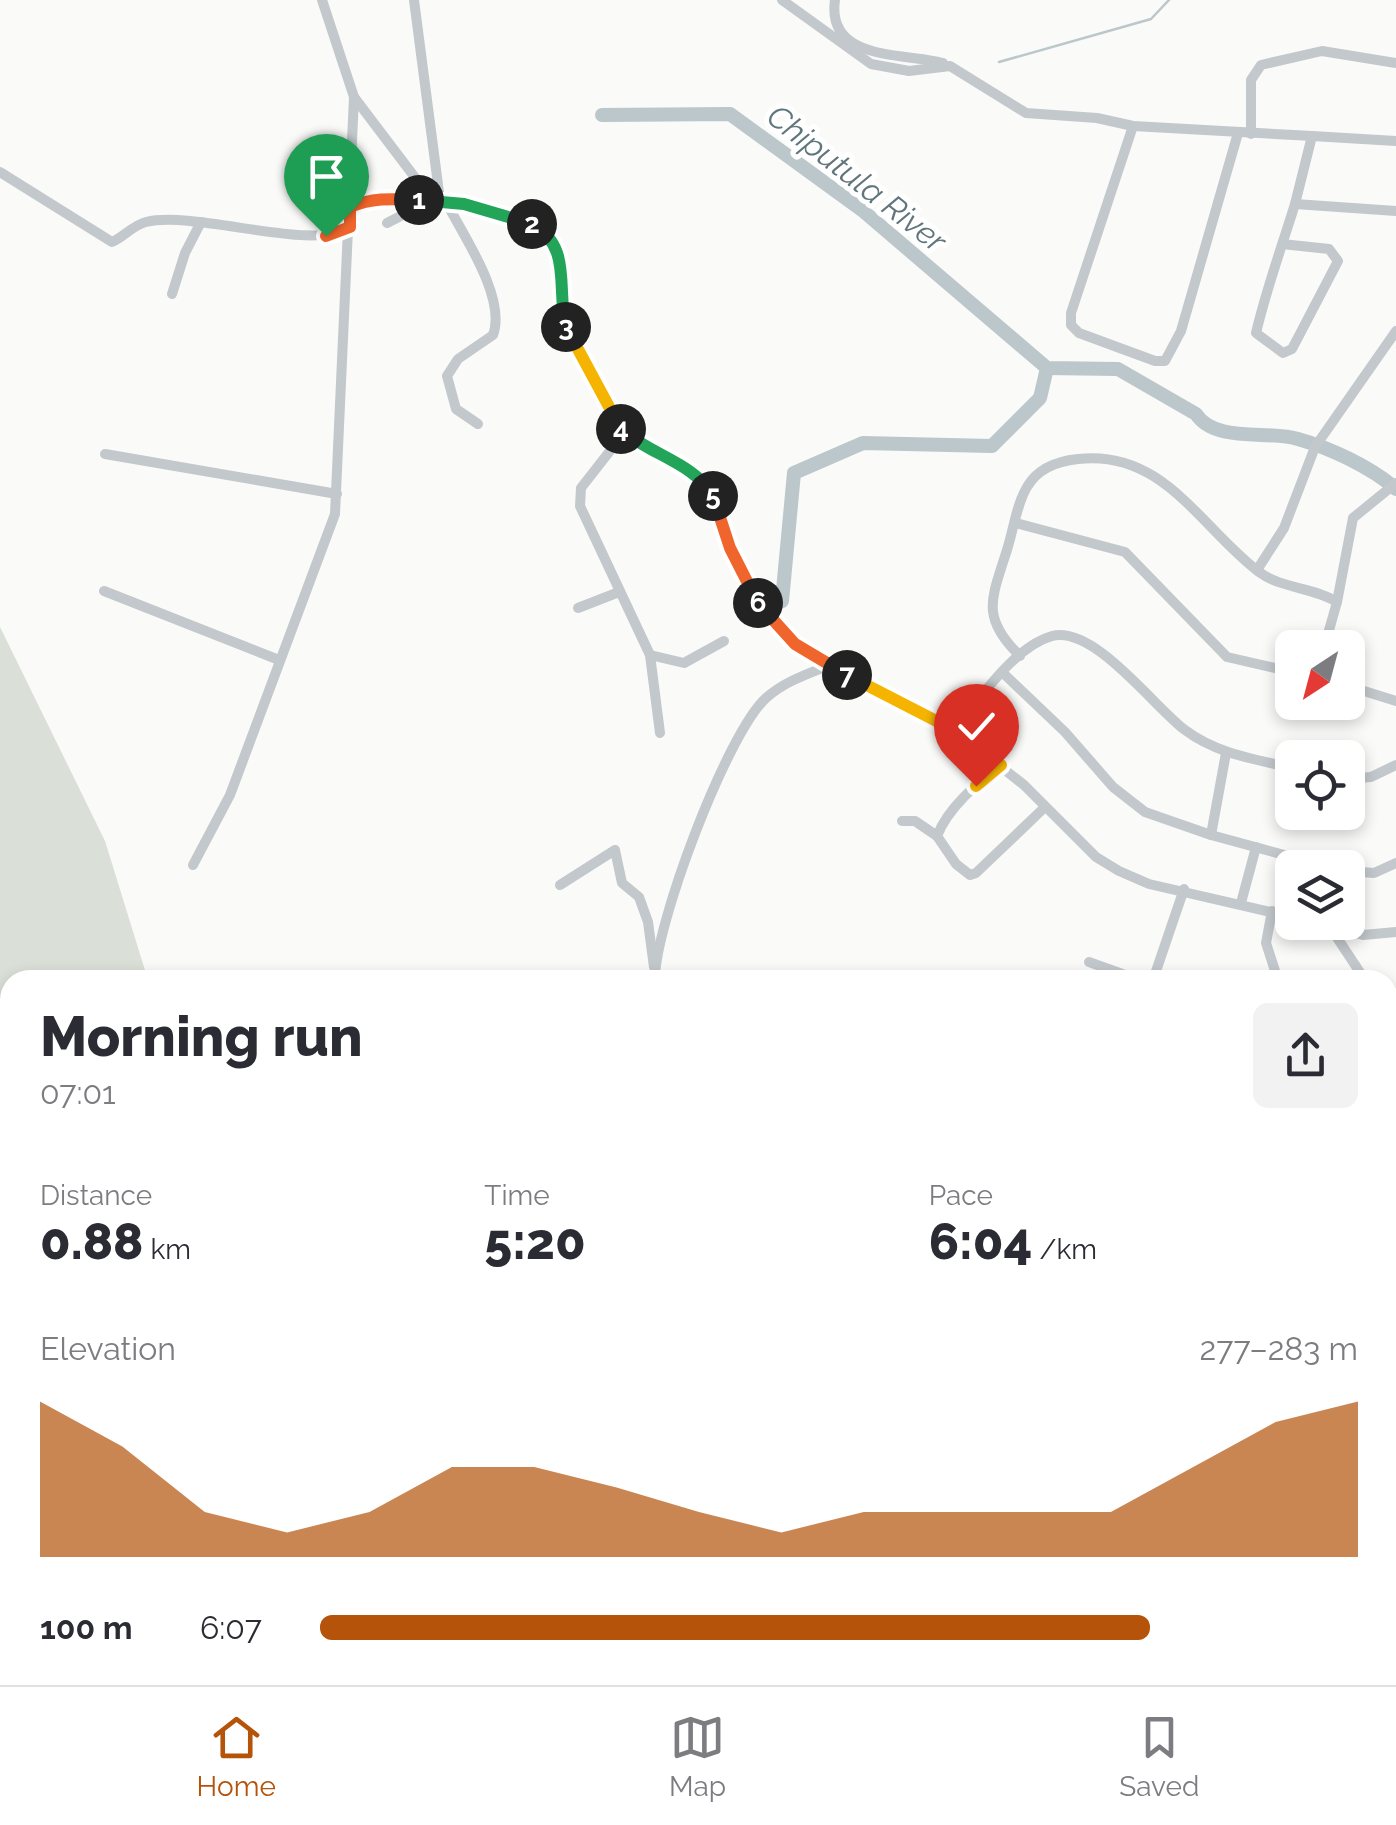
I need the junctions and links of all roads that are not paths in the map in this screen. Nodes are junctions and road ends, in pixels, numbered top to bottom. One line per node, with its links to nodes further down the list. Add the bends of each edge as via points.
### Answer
1 (322, 0): 7 (street)
2 (414, 0): 14 (street)
3 (782, 0): 6 (street, via 871,64 908,72)
4 (835, 0): 6 (street, via 840,32 858,44 882,56)
5 (1396, 63): 10 (street, via 1322,51 1261,65 1250,80)
6 (950, 66): 8 (street, via 1026,112)
7 (354, 97): 14 (street); 16 (street)
8 (1133, 126): 9 (street); 9 (street, via 1072,325 1080,334 1155,360 1172,353)
9 (1238, 132): 10 (street)
10 (1251, 134): 11 (street)
11 (1312, 136): 12 (street); 15 (street)
12 (1396, 141)
13 (0, 172): 18 (street, via 112,242 146,222)
14 (439, 201): 16 (street, via 377,198); 19 (street); 24 (street, via 469,238 496,320 492,335 458,359 447,376 456,409); 25 (street, via 512,216 548,234 559,250 561,306 573,346)
15 (1295, 204): 17 (street); 21 (street)
16 (350, 207): 20 (street)
17 (1396, 212)
18 (201, 222): 20 (street, via 326,236); 22 (street)
19 (387, 223)
20 (350, 227): 28 (street)
21 (1282, 244): 21 (street, via 1256,334 1283,353 1292,348 1338,261 1329,249)
22 (172, 294)
23 (1396, 330): 30 (street, via 1315,448 1284,528)
24 (478, 424)
25 (624, 432): 32 (street, via 579,496); 40 (street, via 708,488 750,592 795,644)
26 (105, 454): 28 (street)
27 (1396, 483): 33 (street, via 1353,518)
28 (336, 494): 39 (street, via 336,514)
29 (1016, 523): 30 (street, via 1026,488 1042,469 1067,460 1116,458 1170,486); 38 (street, via 992,619); 41 (street, via 1125,552 1227,657)
30 (1257, 570): 33 (street)
31 (104, 591): 39 (street)
32 (619, 592): 34 (street); 37 (street)
33 (1337, 602): 35 (street)
34 (578, 608)
35 (1329, 630)
36 (724, 642): 37 (street, via 684,664)
37 (650, 655): 46 (street)
38 (1020, 656): 42 (street); 47 (street, via 1049,636 1081,640 1186,731)
39 (279, 660): 59 (street, via 230,795)
40 (827, 666): 45 (street); 71 (street, via 766,698 746,726 692,846 659,937)
41 (1275, 668)
42 (1004, 674): 45 (street); 55 (street, via 1128,801)
43 (1365, 691): 44 (street)
44 (1396, 700)
45 (953, 730): 49 (street)
46 (660, 734)
47 (1226, 753): 48 (street); 55 (street)
48 (1275, 764)
49 (1001, 765): 52 (street); 54 (street, via 948,814)
50 (1396, 765): 51 (street)
51 (1365, 778)
52 (1045, 807): 54 (street, via 970,875); 62 (street, via 1119,871)
53 (902, 821): 54 (street)
54 (938, 836)
55 (1211, 836): 56 (street)
56 (1256, 848): 57 (street); 63 (street)
57 (1275, 853)
58 (1396, 864): 60 (street)
59 (192, 865)
60 (1365, 872)
61 (560, 885): 70 (street, via 615,850 622,883 639,898 648,922)
62 (1184, 889): 63 (street); 73 (street)
63 (1241, 903): 64 (street)
64 (1272, 911): 65 (street); 74 (street, via 1266,943)
65 (1275, 912)
66 (1396, 932): 67 (street)
67 (1365, 935)
68 (1339, 940): 75 (street)
69 (1089, 962): 72 (street)
70 (654, 970)
71 (655, 970)
72 (1111, 970)
73 (1156, 970)
74 (1275, 970)
75 (1358, 970)

